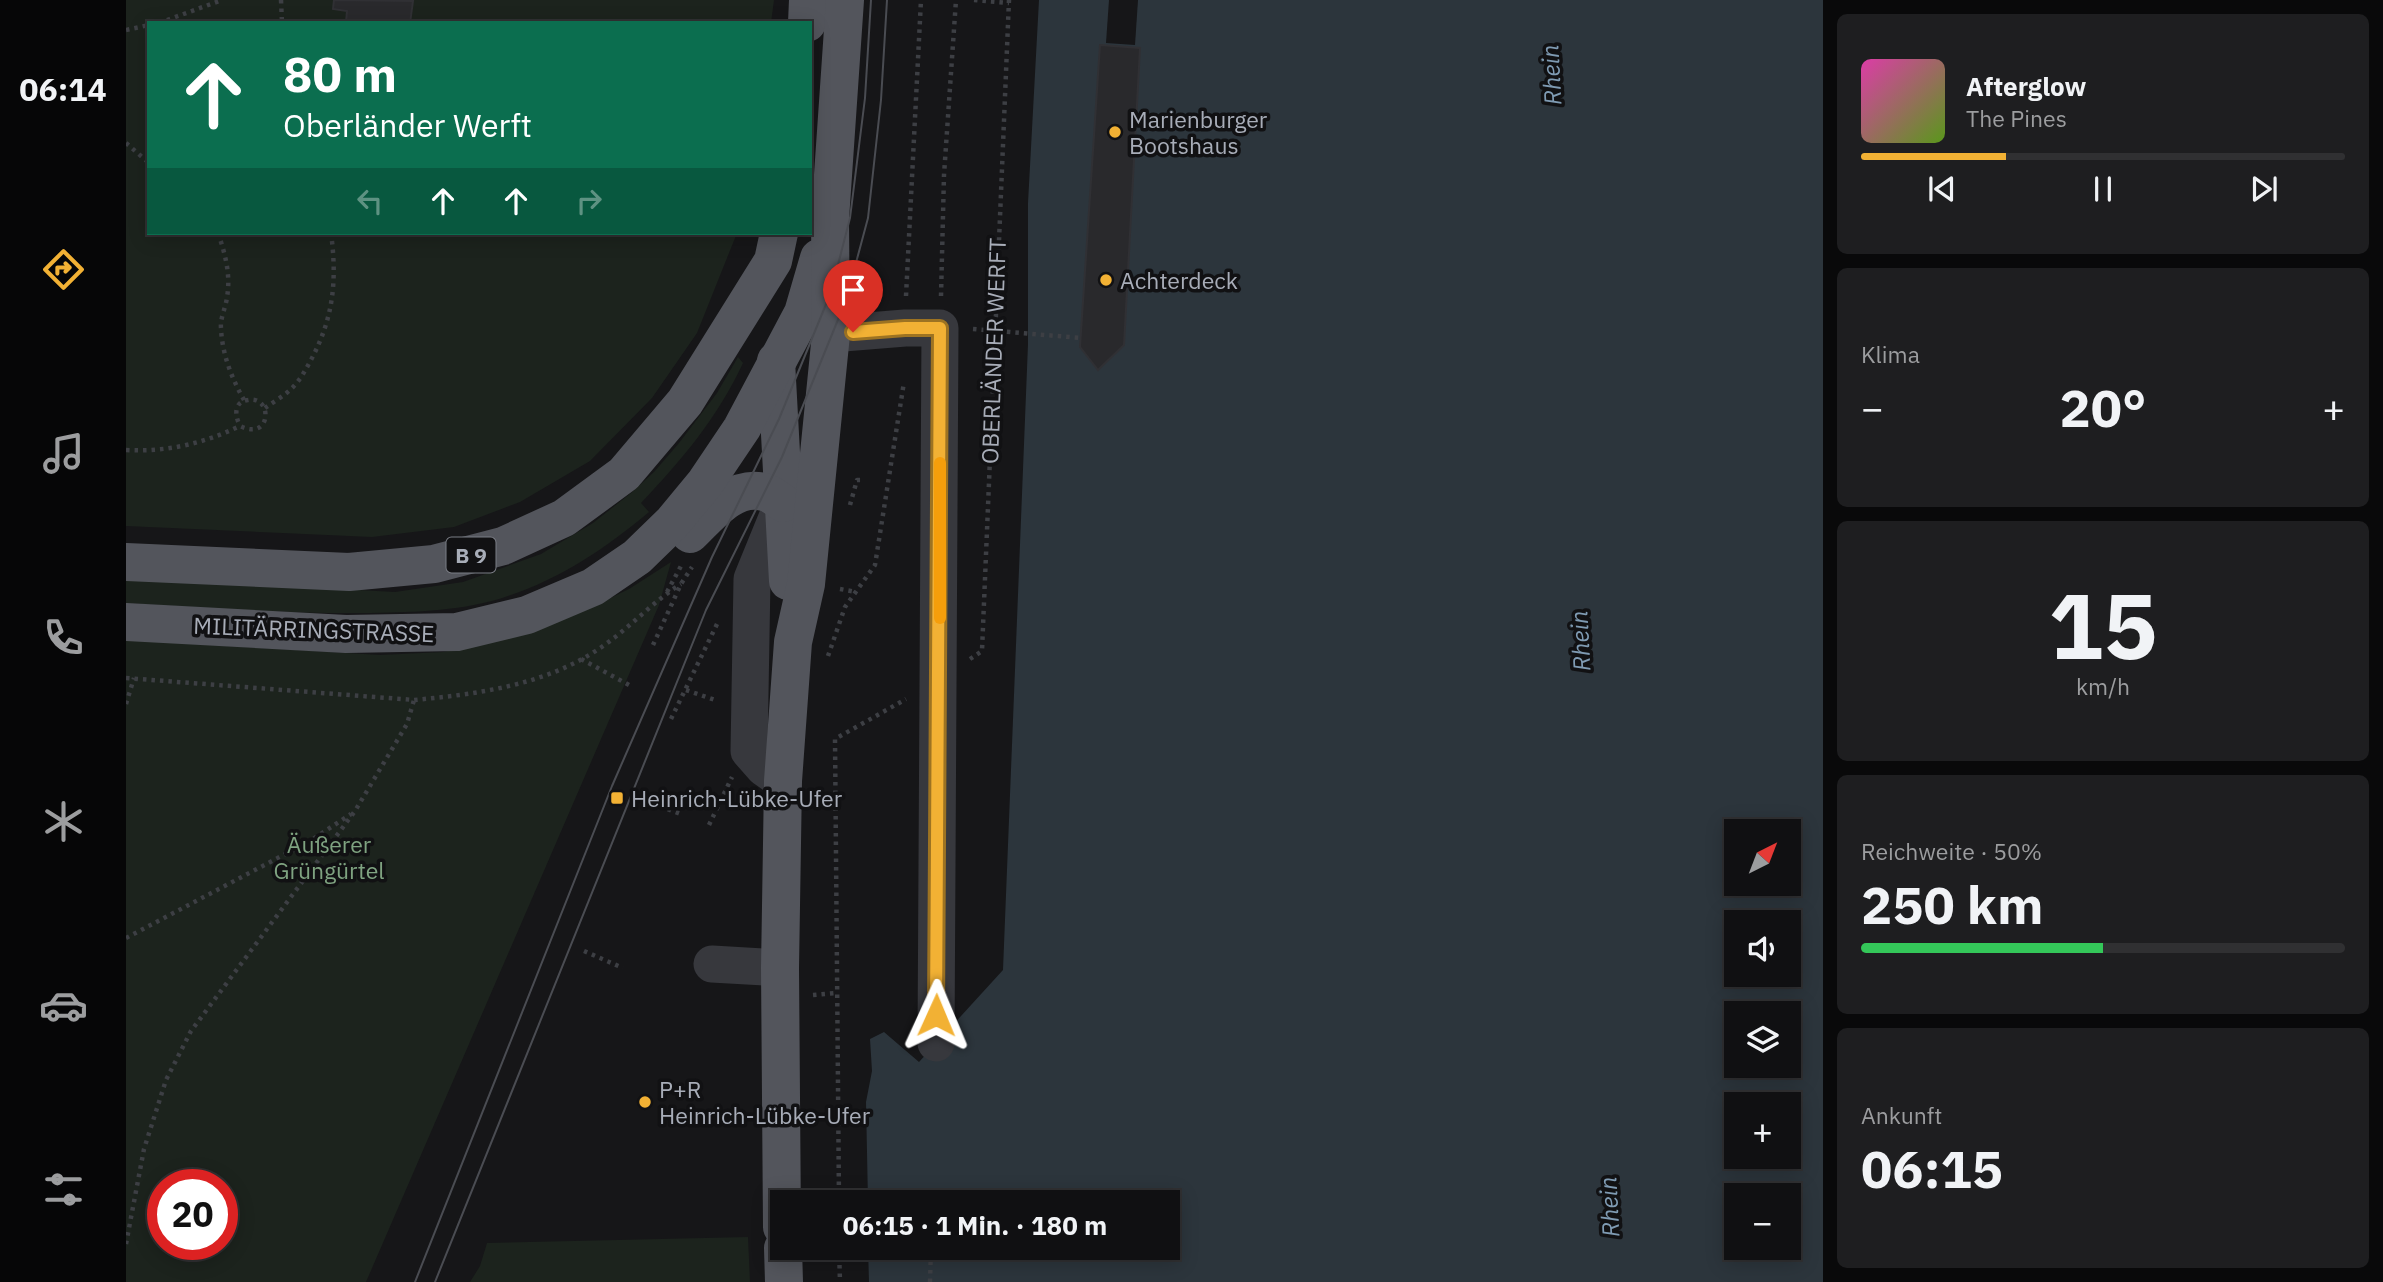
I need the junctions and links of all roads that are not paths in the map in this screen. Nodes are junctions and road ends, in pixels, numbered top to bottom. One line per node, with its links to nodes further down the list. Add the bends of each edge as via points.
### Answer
1 (808, 0): 3 (main road)
2 (845, 0): 4 (main road)
3 (807, 21)
4 (830, 219): 6 (main road); 7 (main road, MILITÄRRINGSTRASSE, via 803,313)
5 (776, 247): 7 (main road); 10 (main road, B 9, via 685,402 624,474 564,517 503,546 434,564 349,572)
6 (831, 334): 12 (main road, via 806,584); 16 (lane, via 923,328 940,680)
7 (776, 363): 8 (main road); 9 (main road, MILITÄRRINGSTRASSE, via 742,428 705,483)
8 (783, 503): 9 (main road, via 765,492 746,491 728,498 688,536); 12 (main road); 13 (lane, via 752,579 749,751)
9 (637, 557): 11 (main road, MILITÄRRINGSTRASSE, via 593,587 527,615 457,632 346,634)
10 (126, 562)
11 (126, 622)
12 (793, 642): 13 (main road)
13 (783, 781): 15 (main road)
14 (712, 964): 15 (lane)
15 (780, 968): 17 (main road)
16 (936, 1043)
17 (782, 1190)
18 (783, 1260): 19 (main road)
19 (783, 1282)

